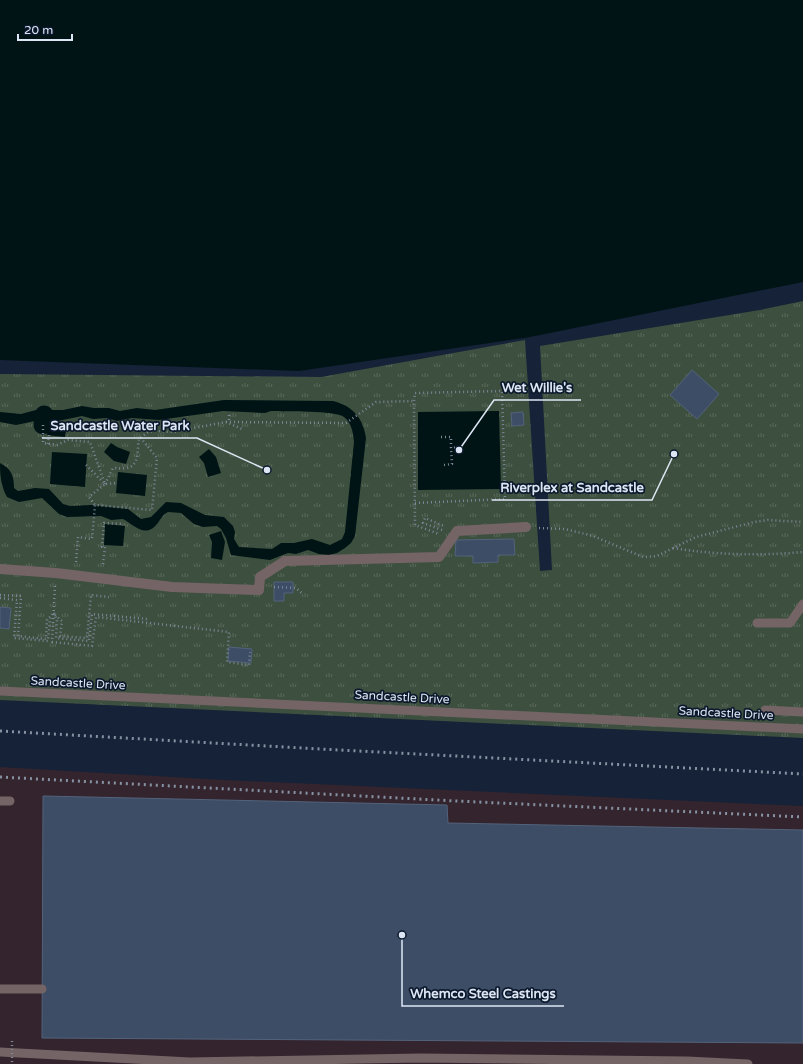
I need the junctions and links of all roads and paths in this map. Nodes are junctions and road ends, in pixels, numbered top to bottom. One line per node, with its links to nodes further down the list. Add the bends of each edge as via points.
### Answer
1 (414, 401): 3 (path, via 376,402 346,423); 16 (path); 16 (path, via 415,393 502,391 505,499)
2 (229, 415): 3 (path)
3 (228, 422): 5 (path); 7 (path, via 173,432 148,432)
4 (43, 425): 9 (path, via 43,443)
5 (242, 429)
6 (49, 435): 9 (path)
7 (140, 437): 15 (path, via 138,455 133,465 127,468 113,468); 17 (path, via 157,458 152,510)
8 (441, 437): 11 (path, via 451,437)
9 (48, 444): 15 (path, via 68,440 90,442)
10 (461, 447): 11 (path)
11 (451, 448): 13 (path, via 452,464)
12 (86, 465): 15 (path)
13 (444, 465)
14 (117, 483): 15 (path)
15 (105, 484): 17 (path, via 89,497)
16 (415, 503): 21 (path, via 415,525 442,535 443,531 423,523 425,518)
17 (95, 505): 24 (path, via 92,539 78,537)
18 (803, 522): 22 (path, via 754,522 696,537)
19 (124, 524): 25 (path, via 104,523)
20 (526, 527): 21 (street); 22 (path, via 565,529 586,534 643,557 657,556)
21 (458, 531): 28 (street, via 439,557 286,561 260,577)
22 (673, 548): 23 (path, via 708,553 773,555)
23 (803, 552)
24 (76, 561)
25 (103, 562)
26 (0, 569): 27 (street)
27 (56, 573): 28 (street, via 172,586); 34 (path)
28 (259, 590): 29 (path, via 274,587 296,588)
29 (303, 594)
30 (0, 595): 34 (path, via 21,596 18,636 46,638 47,619)
31 (109, 597): 34 (path, via 90,595 87,638 60,636 62,621)
32 (0, 598): 34 (path, via 17,600 14,638 48,640)
33 (803, 604): 36 (lane, via 790,623)
34 (53, 613): 35 (path, via 57,620 56,638 89,641 92,614); 37 (path, via 52,642 92,646 96,617 229,632 227,662 249,665)
35 (147, 619)
36 (757, 623)
37 (250, 652)
38 (0, 691): 41 (lane, Sandcastle Drive)
39 (765, 710): 40 (lane)
40 (803, 712)
41 (803, 729)
42 (0, 801): 43 (lane)
43 (10, 801)
44 (0, 989): 45 (lane)
45 (42, 989)
46 (12, 1041): 48 (path, bridge)
47 (0, 1052): 49 (lane, via 190,1062 420,1058)
48 (12, 1064)
49 (748, 1064)

